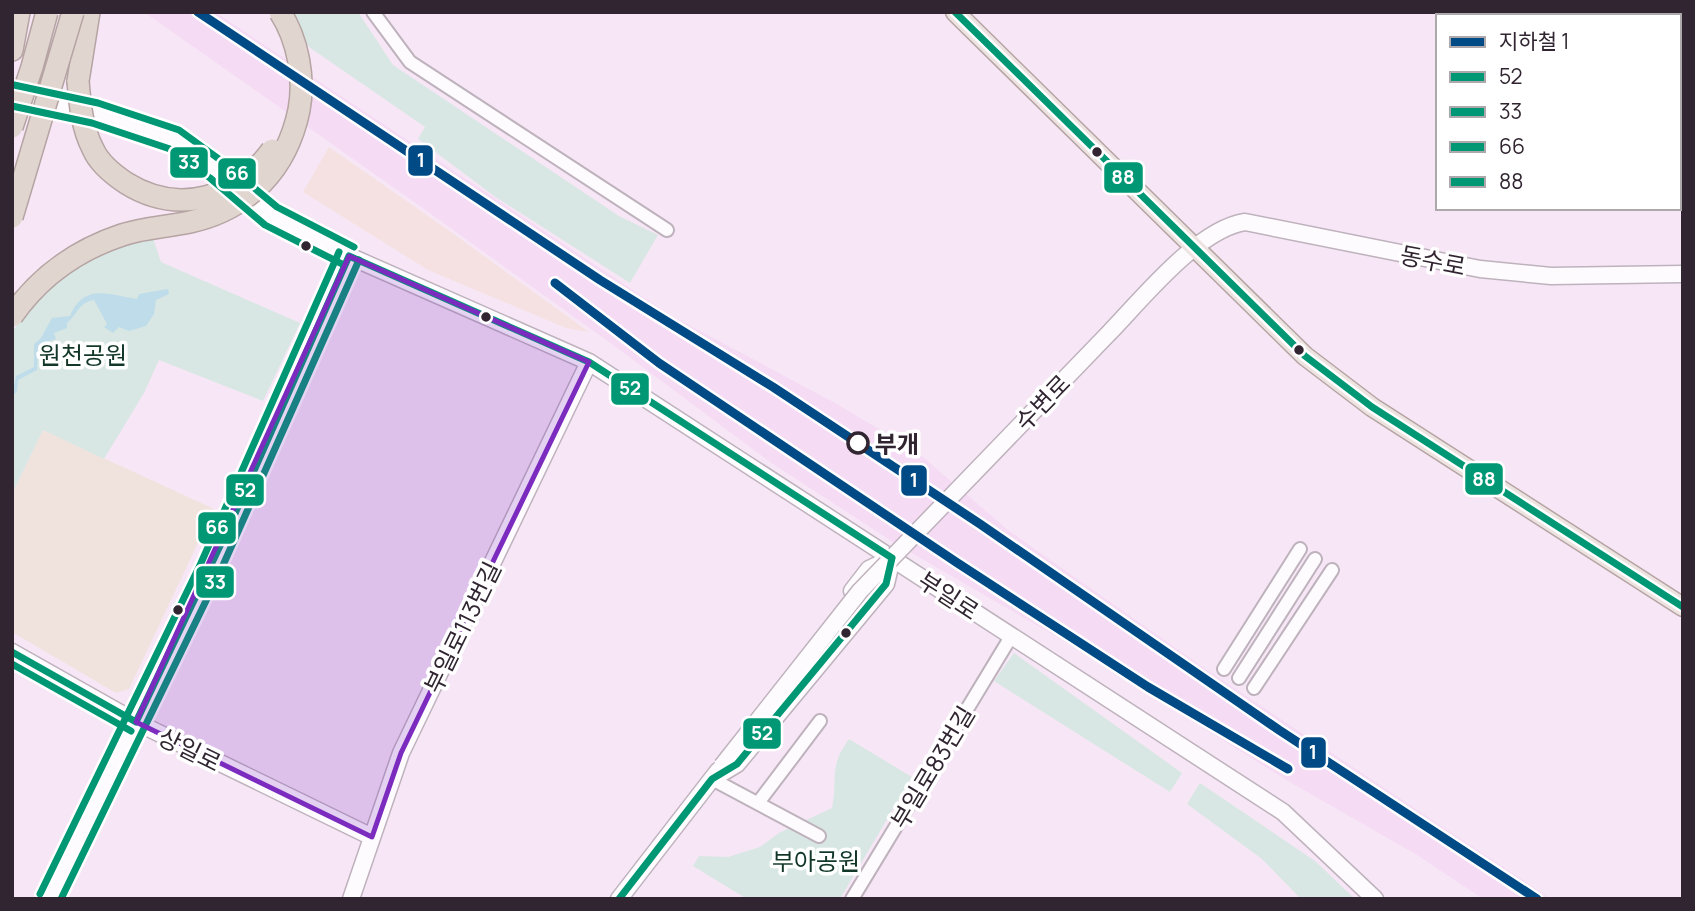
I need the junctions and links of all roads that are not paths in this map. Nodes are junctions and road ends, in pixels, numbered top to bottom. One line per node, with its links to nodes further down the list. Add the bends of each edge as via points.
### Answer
1 (19, 12): 9 (highway)
2 (47, 12): 11 (highway, bridge)
3 (73, 12): 12 (highway, bridge)
4 (89, 12): 5 (highway, bridge, via 78,81 82,118 93,151 114,175 139,191 168,201 198,199 246,179 272,151 283,130 290,83 286,56)
5 (267, 12)
6 (280, 12): 17 (highway, bridge, via 295,46 301,101 282,160 264,183 212,216 124,234 96,245 55,269)
7 (373, 12): 13 (street, via 410,62)
8 (955, 12): 14 (main road)
9 (12, 50)
10 (12, 95): 15 (street, 부일로, via 95,113 175,140 271,216)
11 (12, 127)
12 (12, 217)
13 (667, 230)
14 (1193, 247): 16 (street, 동수로, via 1244,222 1480,269 1551,276); 23 (main road, via 1305,356 1363,400); 31 (street, 수변로, bridge, via 860,591)
15 (349, 256): 18 (street, 부일로); 30 (street, via 229,527)
16 (1683, 274)
17 (12, 316)
18 (589, 362): 20 (street, 부일로); 34 (street, 부일로113번길, via 401,753)
19 (1300, 549): 26 (street)
20 (892, 558): 24 (street, 부일로); 31 (street, 수변로, via 880,592 737,764); 31 (street, 수변로, via 869,569 715,765)
21 (1315, 559): 27 (street)
22 (1332, 570): 28 (street)
23 (1683, 607)
24 (1012, 635): 38 (street, 부일로83번길); 39 (street, 부일로, via 1283,812)
25 (12, 652): 30 (street, 상일로)
26 (1224, 668)
27 (1239, 678)
28 (1254, 688)
29 (820, 721): 32 (street)
30 (136, 722): 34 (street, 상일로); 35 (street)
31 (717, 773): 32 (street); 37 (street, 수변로)
32 (758, 803): 33 (street)
33 (820, 836)
34 (372, 837): 36 (street, 부일로113번길)
35 (49, 899)
36 (351, 899)
37 (619, 899)
38 (852, 899)
39 (1375, 899)

